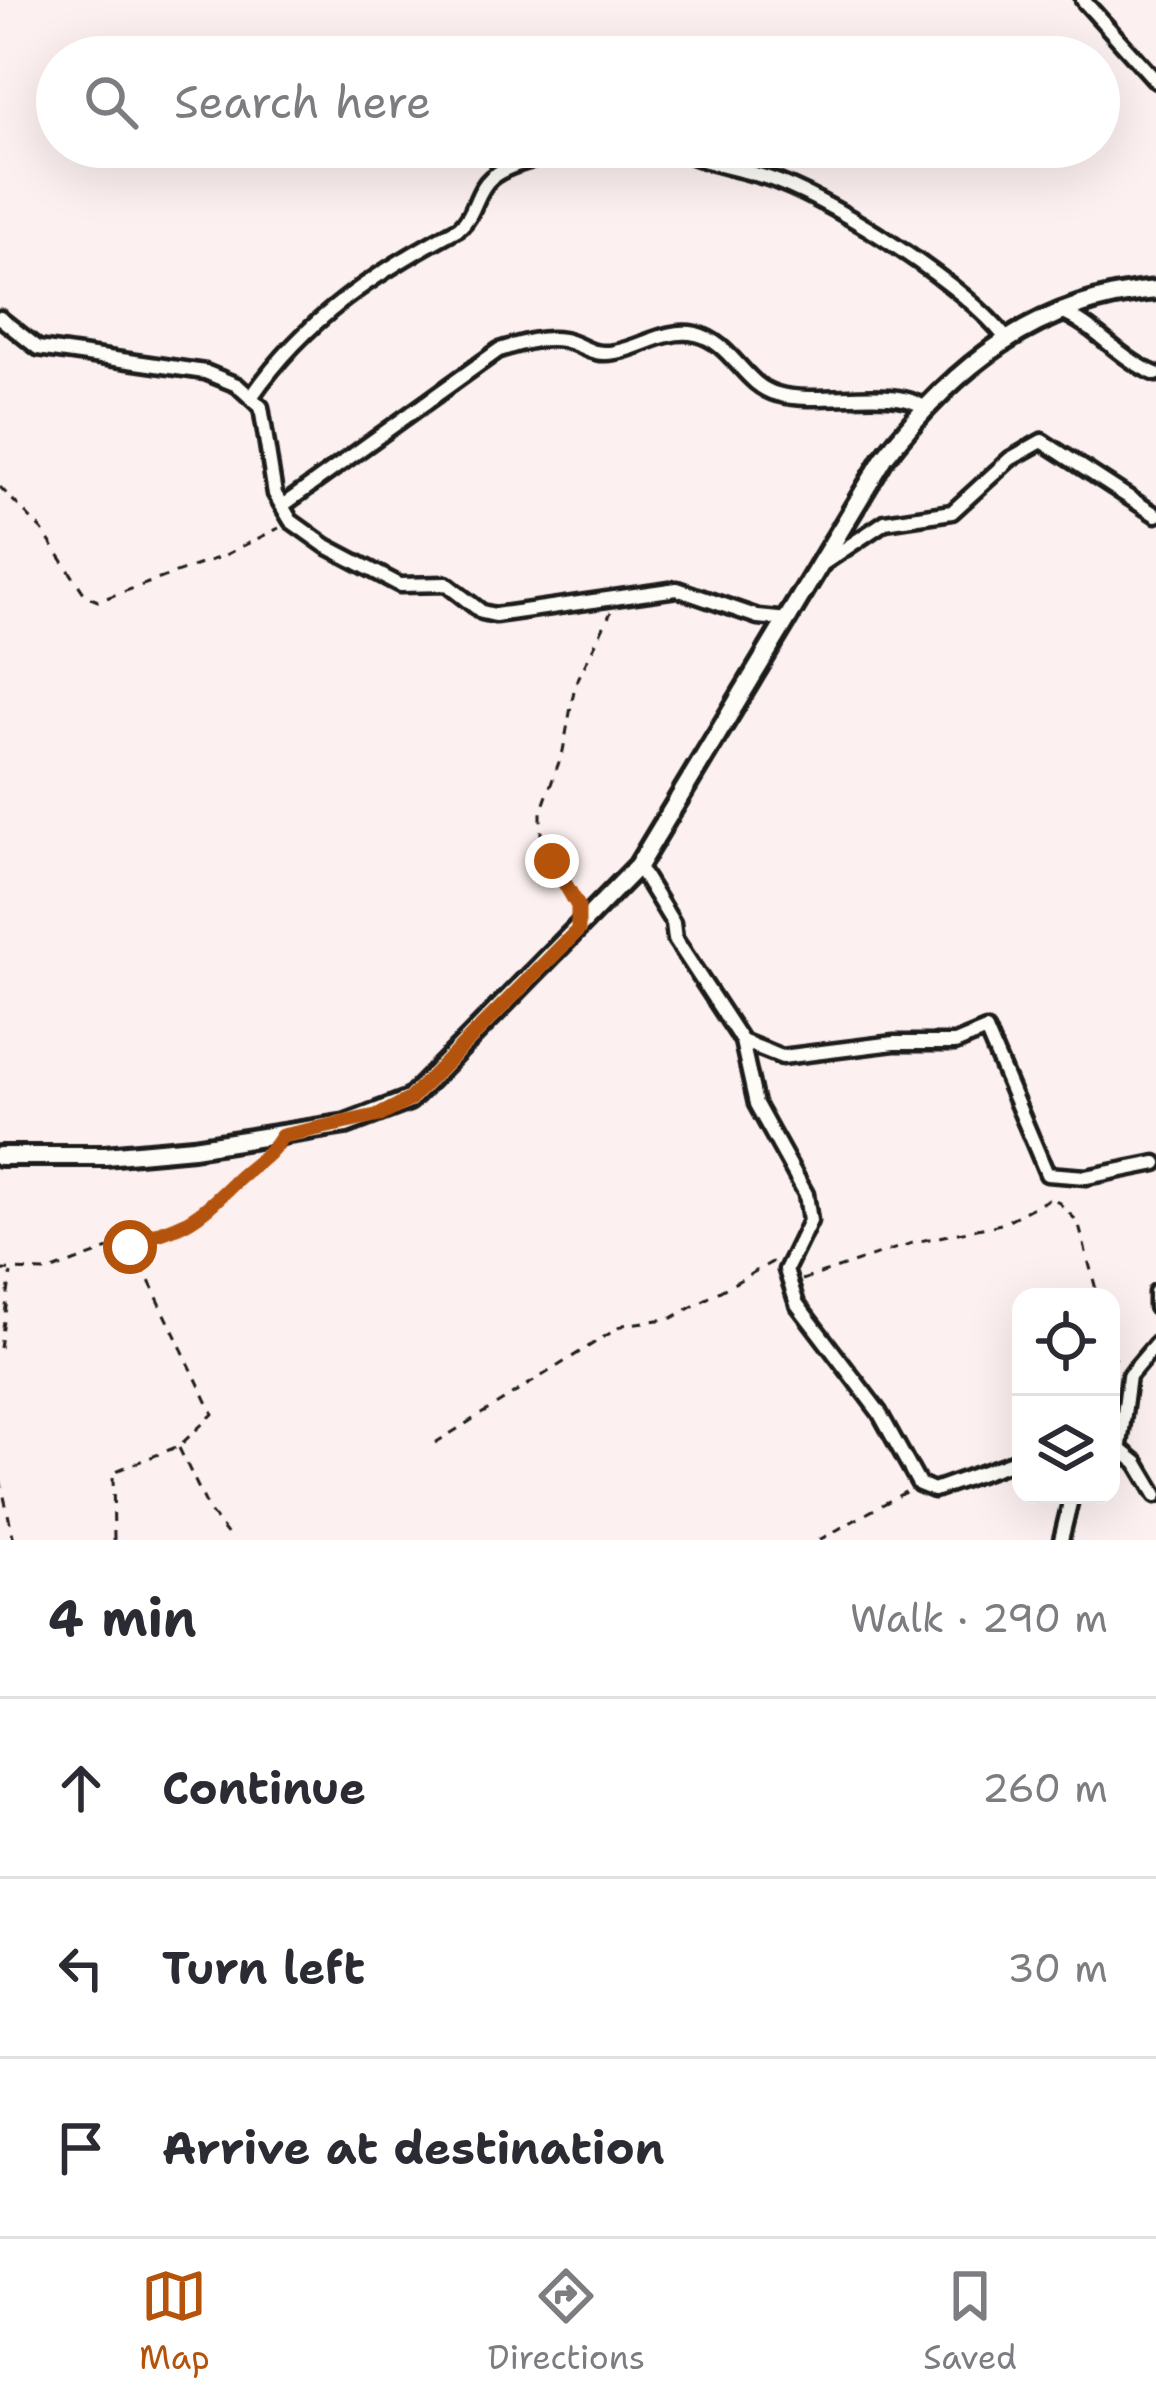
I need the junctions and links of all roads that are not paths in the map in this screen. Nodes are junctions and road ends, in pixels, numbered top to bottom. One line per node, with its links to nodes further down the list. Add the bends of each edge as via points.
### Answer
1 (1087, 2): 2 (street)
2 (1117, 36)
3 (1120, 40): 4 (street)
4 (1156, 81)
5 (510, 168): 12 (street, via 482,189 458,228 316,318)
6 (738, 168): 10 (street, via 786,184 945,280)
7 (1156, 290): 8 (street)
8 (1059, 312): 10 (street); 11 (street)
9 (0, 318): 12 (street, via 38,348 205,372)
10 (1005, 338): 13 (street)
11 (1156, 374)
12 (252, 396): 14 (street, via 266,422)
13 (923, 407): 14 (street, via 897,397 772,393 727,350 693,334 669,333 615,352 538,340 499,350); 16 (street)
14 (281, 506): 17 (street, via 291,521 400,585 446,584 482,612 677,589)
15 (1156, 515): 16 (street, via 1042,440 952,512 885,522)
16 (818, 567): 17 (street)
17 (788, 620): 18 (street)
18 (638, 866): 19 (street); 20 (street, via 409,1100 380,1115 282,1136 104,1156)
19 (742, 1042): 21 (street, via 782,1057 955,1042 986,1030 1048,1174 1086,1177); 27 (street, via 756,1105 810,1208 806,1235 788,1258 789,1285 808,1322 879,1412 919,1484 934,1490)
20 (0, 1156)
21 (1156, 1162)
22 (1156, 1292): 23 (street)
23 (1156, 1307)
24 (1156, 1344): 25 (street, via 1129,1376)
25 (1120, 1422)
26 (1120, 1448): 28 (street)
27 (1012, 1462)
28 (1156, 1495)
29 (1070, 1504): 30 (street)
30 (1061, 1540)

